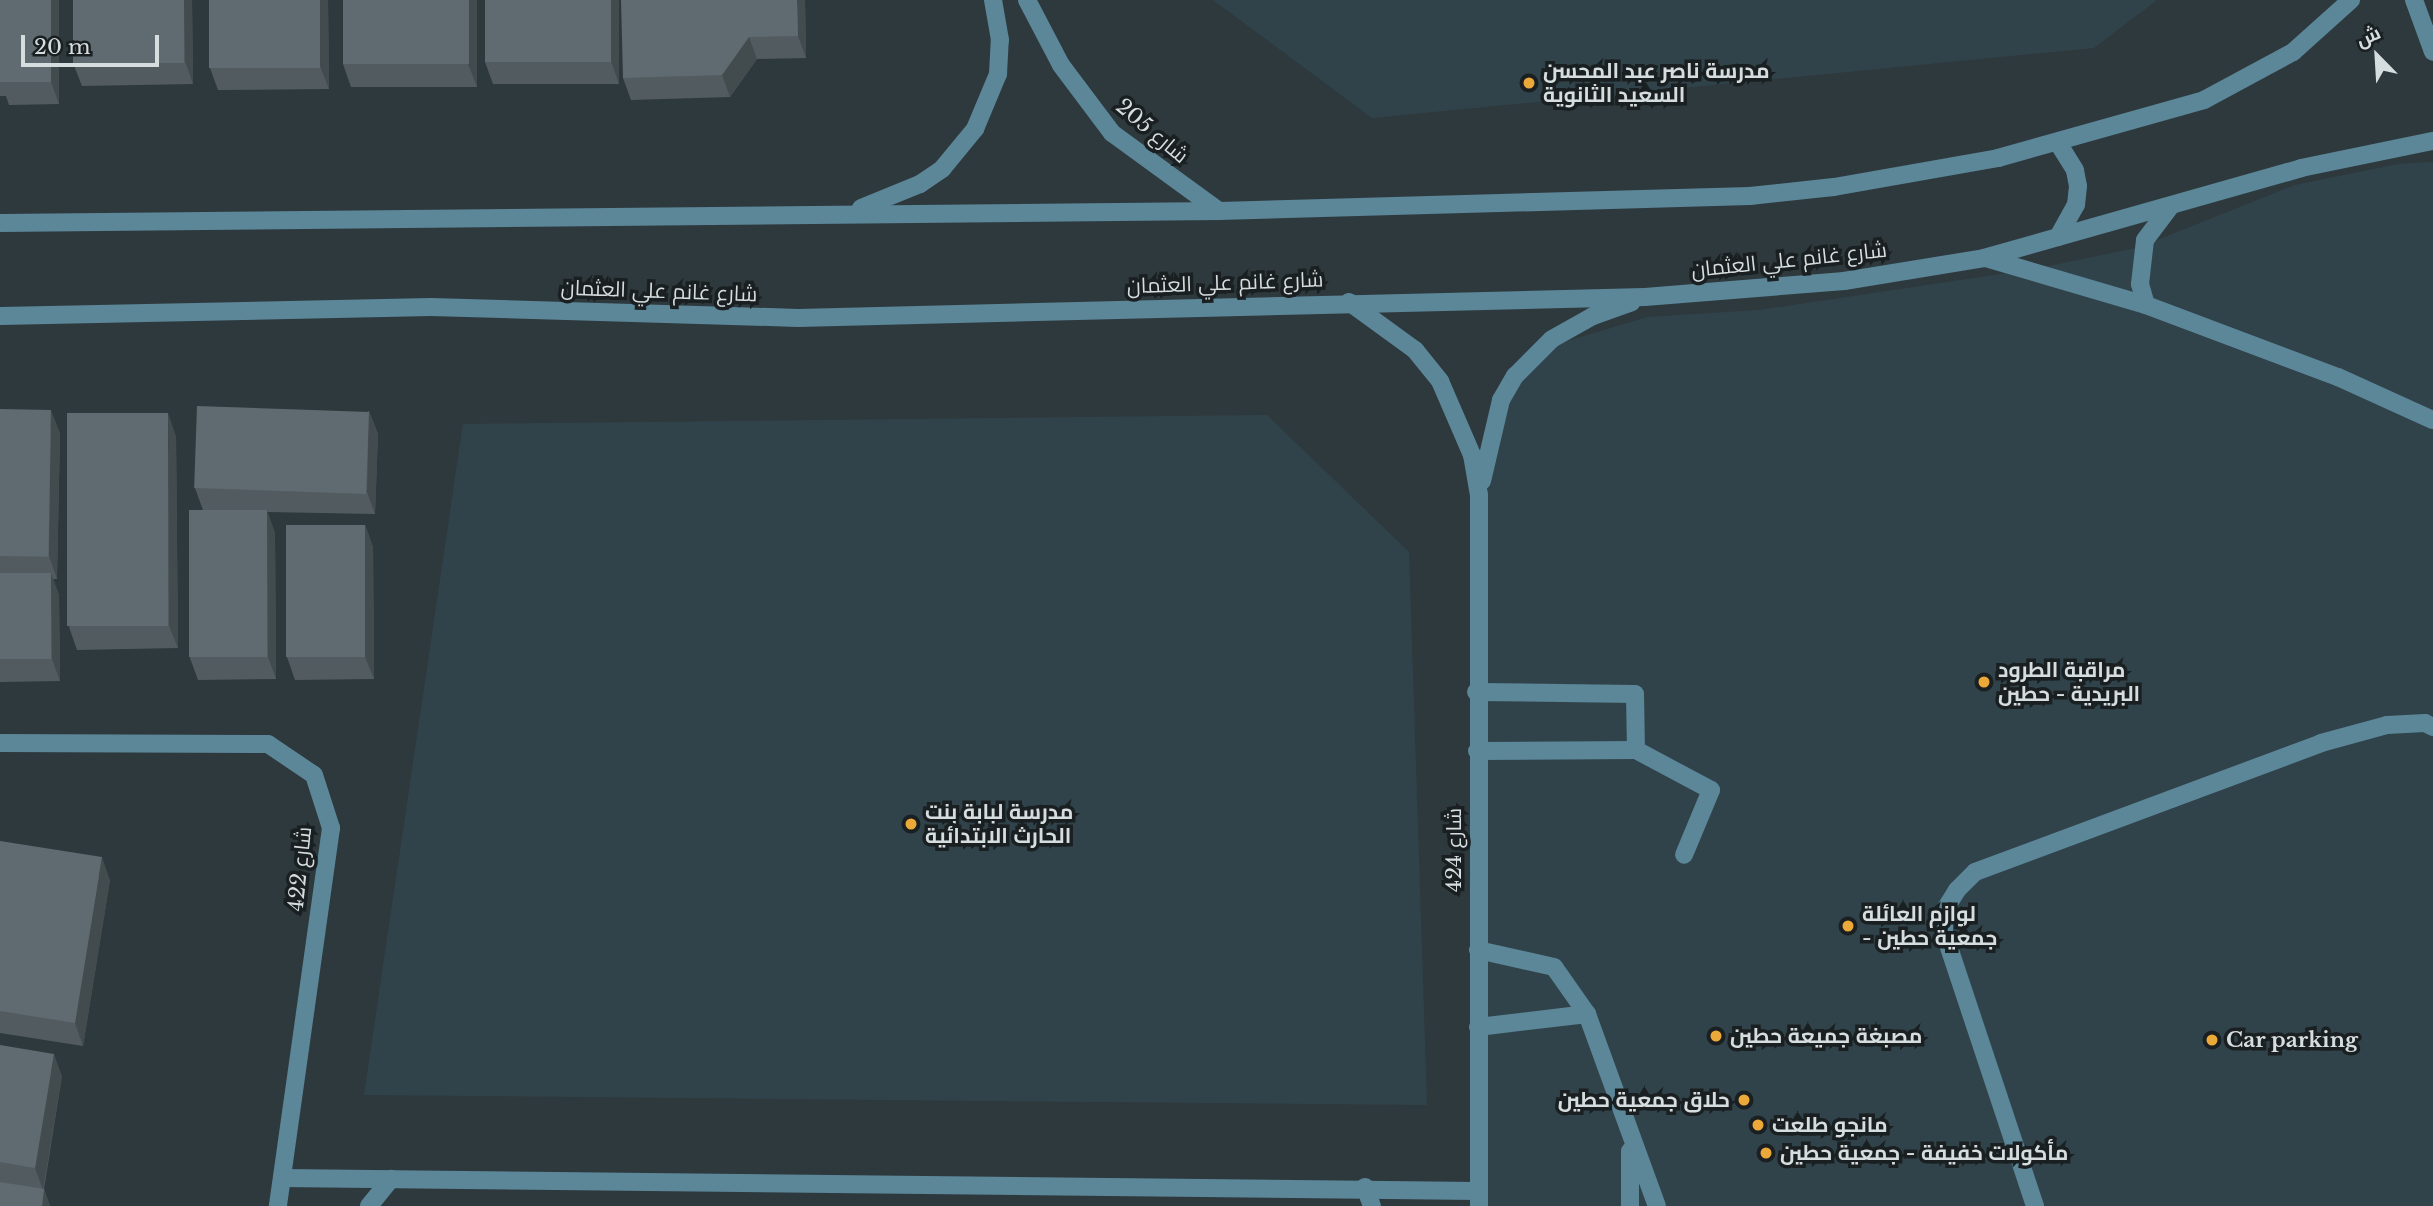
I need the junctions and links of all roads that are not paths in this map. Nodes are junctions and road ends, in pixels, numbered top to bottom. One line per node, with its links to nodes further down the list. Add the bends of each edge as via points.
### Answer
1 (993, 0): 10 (street, via 1000,40 998,74 975,129 942,169 920,184)
2 (1027, 0): 9 (street, شارع 205, via 1061,65 1112,133)
3 (2351, 0): 7 (street, via 2293,52 2249,79 2204,100)
4 (2414, 0): 5 (street)
5 (2433, 52)
6 (2433, 141): 8 (street, شارع غانم علي العثمان, via 2301,168)
7 (2058, 143): 9 (street, via 1918,174 1751,196); 12 (street, via 2078,186 2073,213)
8 (2172, 205): 12 (street, شارع غانم علي العثمان); 16 (street, via 2145,240 2140,284)
9 (1219, 211): 10 (street)
10 (853, 212): 11 (street)
11 (0, 223)
12 (2057, 237): 13 (street, شارع غانم علي العثمان)
13 (1984, 258): 14 (street, شارع غانم علي العثمان, via 1843,281); 16 (street)
14 (1645, 297): 15 (street, شارع غانم علي العثمان); 19 (street, شارع 424, via 1593,316 1552,339 1515,376 1501,400)
15 (1349, 302): 17 (street, شارع غانم علي العثمان, via 798,318 431,307); 19 (street, شارع 424, via 1415,350 1440,382 1459,417)
16 (2147, 305): 18 (street)
17 (0, 316)
18 (2433, 419)
19 (1479, 495): 20 (street, شارع 424)
20 (1476, 692): 23 (street, via 1635,694); 24 (street, شارع 424)
21 (2433, 727): 39 (street, via 2425,723 2387,725 2322,743 1975,872 1957,890 1944,911 1944,933)
22 (0, 743): 30 (street, شارع 422, via 268,744 314,775 331,828)
23 (1636, 750): 24 (street); 25 (street, via 1712,790)
24 (1477, 751): 26 (street, شارع 424)
25 (1684, 855)
26 (1478, 950): 27 (street, via 1554,967); 28 (street, شارع 424)
27 (1587, 1014): 28 (street); 29 (street)
28 (1478, 1027): 33 (street, شارع 424)
29 (1630, 1140): 37 (street); 38 (street)
30 (282, 1178): 31 (street); 34 (street, شارع 422)
31 (391, 1179): 32 (street); 35 (street)
32 (1365, 1187): 33 (street); 36 (street)
33 (1479, 1198)
34 (278, 1206)
35 (369, 1206)
36 (1372, 1206)
37 (1630, 1206)
38 (1657, 1206)
39 (2035, 1206)

